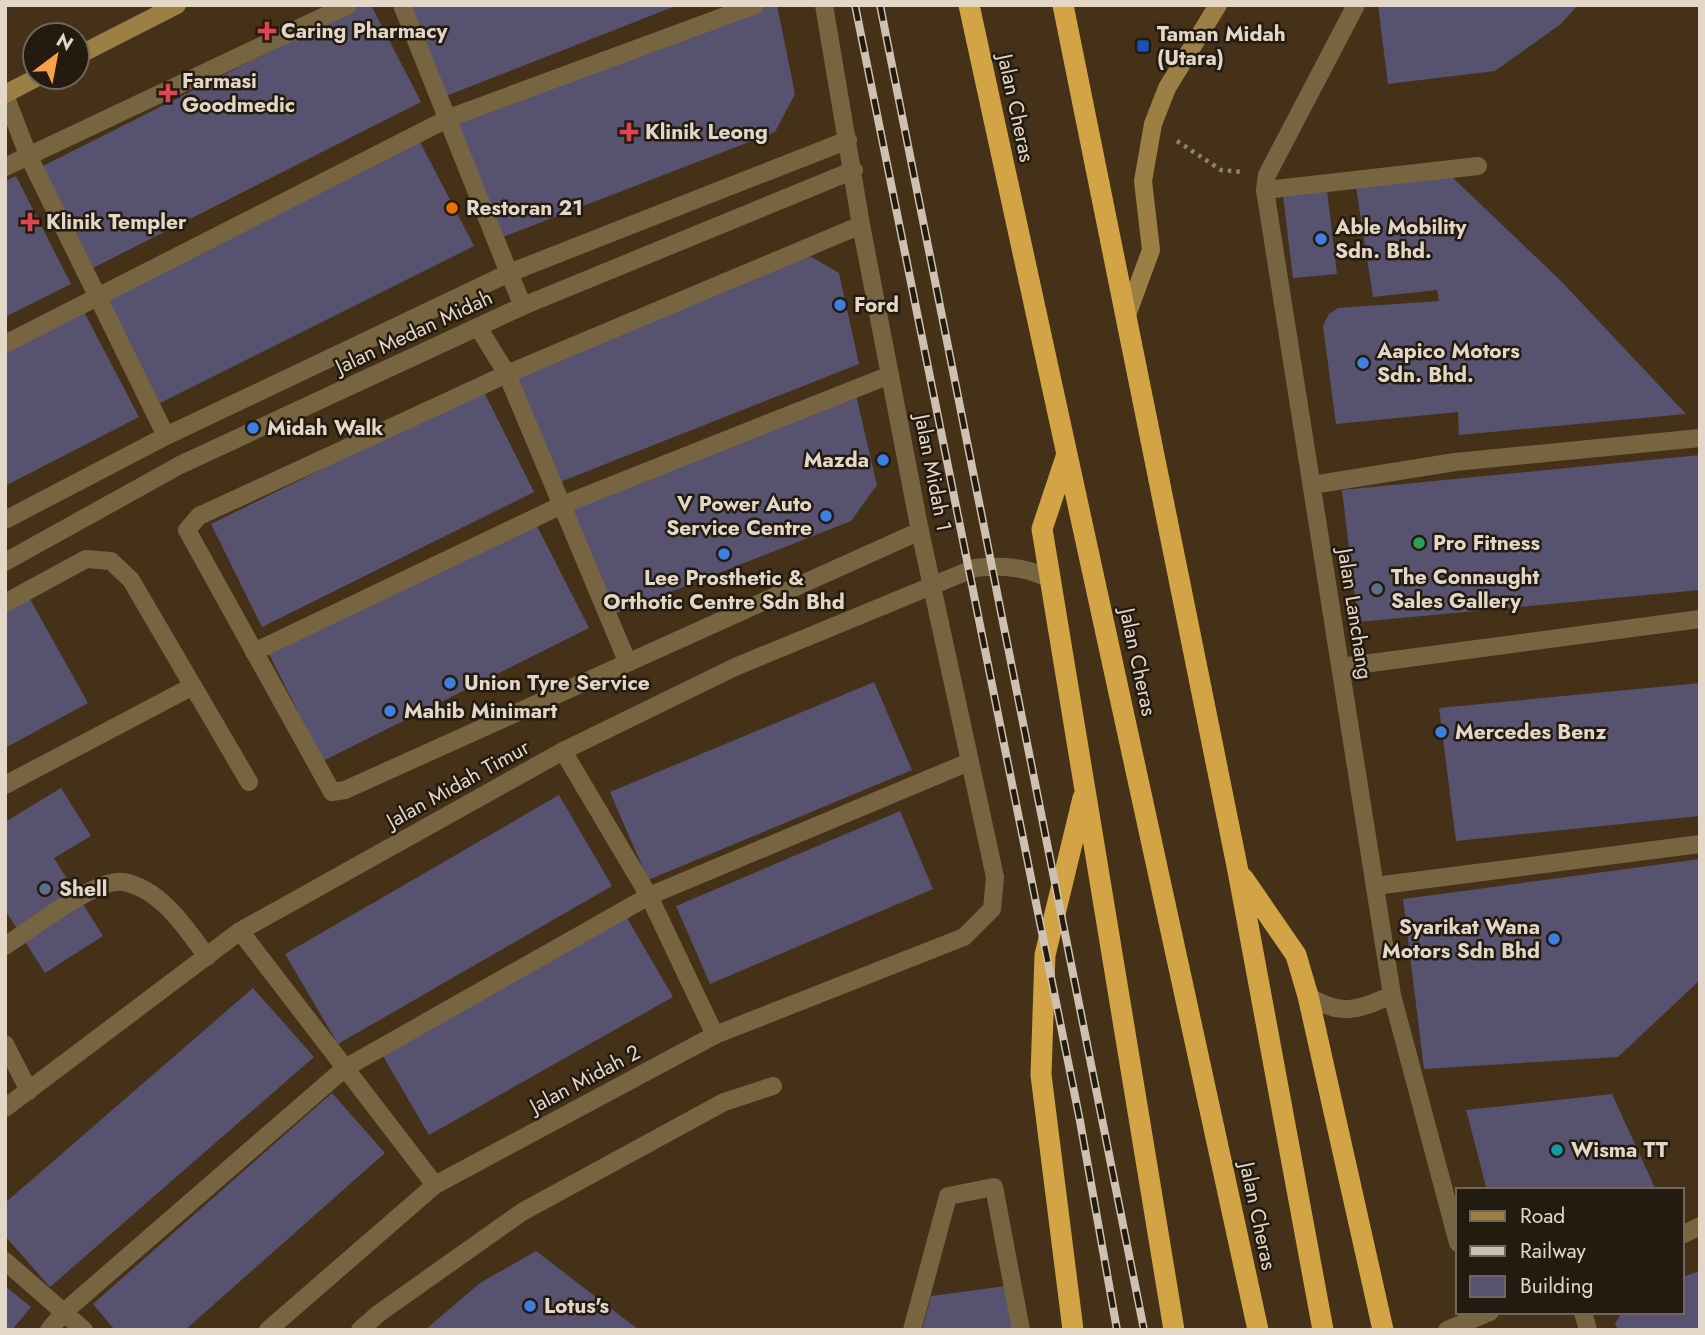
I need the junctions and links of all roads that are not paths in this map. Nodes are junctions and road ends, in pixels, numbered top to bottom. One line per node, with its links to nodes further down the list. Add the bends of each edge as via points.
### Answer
1 (177, 5): 10 (street)
2 (348, 5): 16 (street)
3 (402, 5): 14 (street)
4 (755, 5): 14 (street)
5 (824, 5): 15 (street, Jalan Midah 1)
6 (969, 5): 32 (highway, Jalan Cheras)
7 (1063, 5): 25 (highway, Jalan Cheras)
8 (1218, 5): 25 (street, via 1167,88 1153,124 1143,181 1151,250)
9 (1356, 5): 20 (street)
10 (154, 11): 11 (street)
11 (91, 48)
12 (21, 86): 13 (street)
13 (5, 94): 16 (street)
14 (449, 118): 22 (street); 23 (street)
15 (848, 140): 19 (street, Jalan Midah 1); 22 (street, Jalan Medan Midah)
16 (28, 155): 18 (street); 23 (street)
17 (1478, 166): 20 (street)
18 (5, 167)
19 (853, 170): 21 (street, Jalan Midah 1); 24 (street, Jalan Medan Midah)
20 (1266, 182): 34 (street, Jalan Lanchang)
21 (860, 225): 28 (street); 29 (street, Jalan Midah 1)
22 (509, 273): 24 (street); 30 (street, Jalan Medan Midah)
23 (100, 295): 27 (street); 30 (street)
24 (523, 306): 26 (street, Jalan Medan Midah)
25 (1126, 318): 53 (highway, Jalan Cheras)
26 (478, 327): 28 (street); 33 (street, Jalan Medan Midah)
27 (5, 344)
28 (507, 374): 35 (street); 43 (street, via 199,516 187,530)
29 (890, 375): 35 (street); 37 (street, Jalan Midah 1)
30 (166, 436): 33 (street); 36 (street, Jalan Medan Midah)
31 (1700, 438): 34 (street, via 1455,462)
32 (1067, 456): 39 (highway, via 1042,529); 83 (highway, Jalan Cheras)
33 (180, 465): 38 (street, Jalan Medan Midah)
34 (1312, 485): 45 (street, Jalan Lanchang)
35 (562, 505): 43 (street); 44 (street)
36 (5, 520)
37 (920, 531): 40 (street, Jalan Midah 1); 44 (street)
38 (5, 562)
39 (1052, 580): 40 (street, Jalan Midah Timur, via 1032,570 1002,565 975,568); 51 (highway)
40 (933, 583): 47 (street, Jalan Midah Timur, via 734,667); 48 (street, Jalan Midah 1)
41 (5, 603): 46 (street, via 86,559 111,561 131,580)
42 (1700, 619): 45 (street)
43 (254, 652): 44 (street, via 332,792)
44 (627, 661)
45 (1341, 667): 54 (street, Jalan Lanchang)
46 (193, 686): 49 (street); 50 (street)
47 (563, 751): 55 (street); 56 (street, Jalan Midah Timur)
48 (969, 762): 55 (street); 57 (street, Jalan Midah 1, via 995,877 992,909)
49 (249, 782)
50 (5, 785)
51 (1085, 790): 81 (highway, via 1045,956 1041,1075); 82 (highway)
52 (1700, 844): 54 (street)
53 (1238, 871): 61 (highway, via 1296,955); 84 (highway, Jalan Cheras)
54 (1375, 886): 60 (street, Jalan Lanchang)
55 (649, 896): 62 (street); 64 (street)
56 (240, 932): 59 (street, Jalan Midah Timur); 64 (street)
57 (964, 937): 62 (street, Jalan Midah 2)
58 (5, 946): 59 (street, via 98,887 122,881 166,906)
59 (206, 957): 66 (street, Jalan Midah Timur)
60 (1392, 995): 61 (street, via 1358,1010 1329,1009); 71 (street, Jalan Lanchang)
61 (1308, 996): 85 (highway)
62 (715, 1035): 68 (street, Jalan Midah 2)
63 (5, 1044): 66 (street)
64 (345, 1068): 68 (street); 73 (street)
65 (773, 1086): 78 (street, via 724,1102 522,1212)
66 (29, 1091): 67 (street, Jalan Midah Timur)
67 (5, 1108)
68 (435, 1185): 77 (street, Jalan Midah 2)
69 (1700, 1226): 70 (street)
70 (1684, 1234)
71 (1456, 1235)
72 (5, 1261): 73 (street)
73 (64, 1312): 75 (street); 76 (street)
74 (1482, 1318): 86 (street)
75 (49, 1330)
76 (84, 1330)
77 (268, 1330)
78 (360, 1330)
79 (912, 1330): 80 (street, via 948,1196 994,1187)
80 (1021, 1330)
81 (1073, 1330)
82 (1174, 1330)
83 (1258, 1330)
84 (1323, 1330)
85 (1383, 1330)
86 (1447, 1330)

